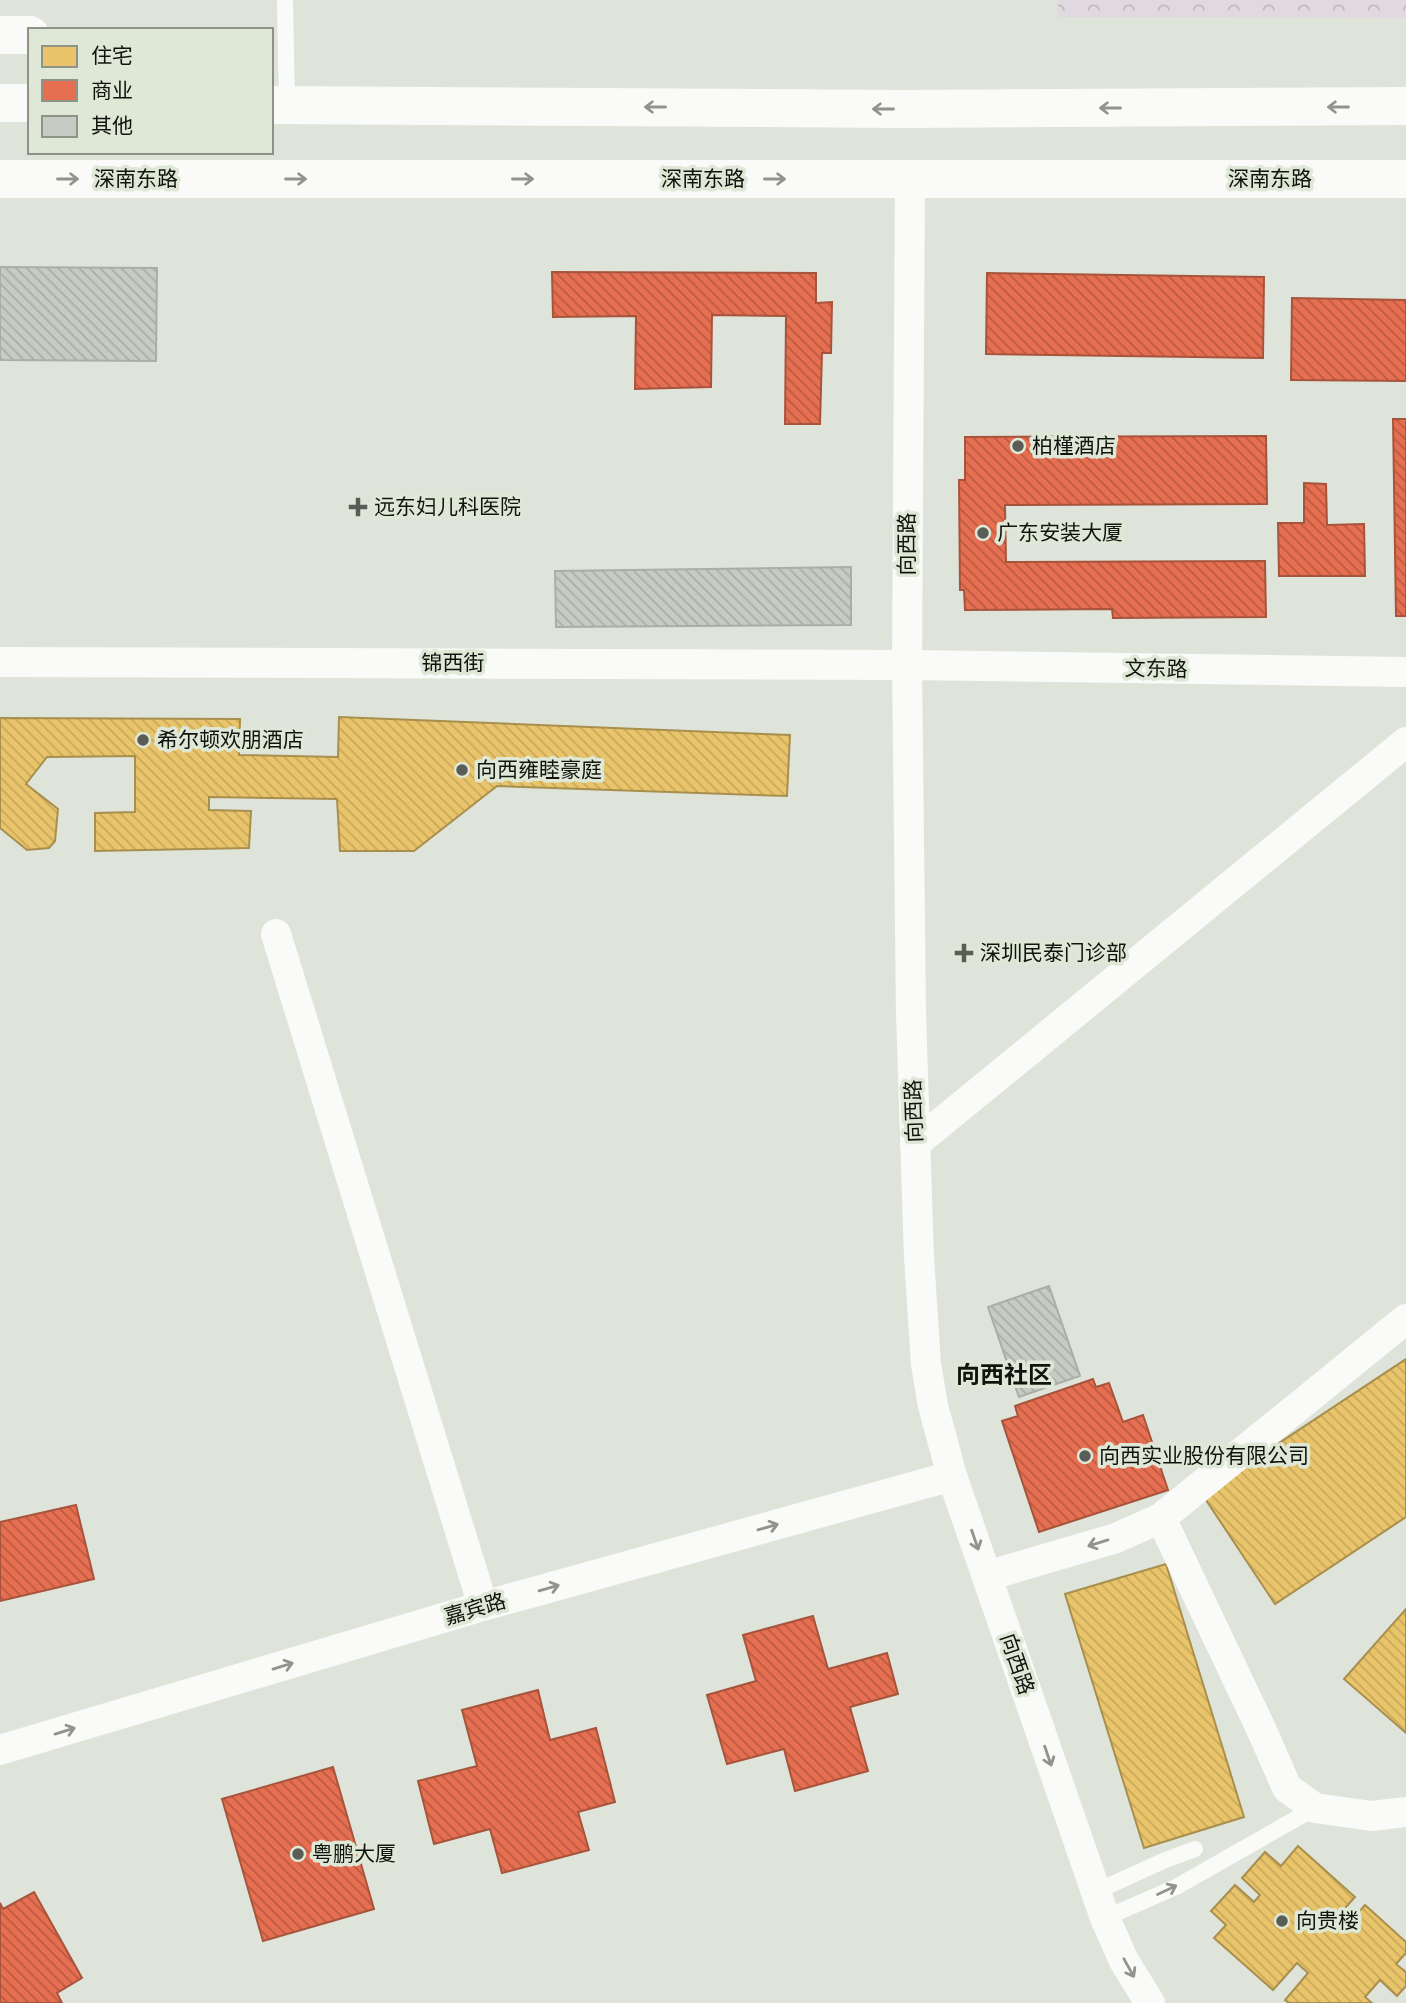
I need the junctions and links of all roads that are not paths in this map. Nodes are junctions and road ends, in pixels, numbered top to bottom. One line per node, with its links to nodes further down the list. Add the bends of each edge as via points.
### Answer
1 (285, 0): 4 (lane)
2 (0, 35): 3 (main road)
3 (28, 35)
4 (277, 100): 7 (main road, one-way to 4, via 905,109)
5 (0, 103): 6 (main road)
6 (28, 103)
7 (1406, 106)
8 (0, 179): 9 (main road, 深南东路, one-way to 9)
9 (910, 179): 10 (main road, 深南东路); 12 (street, 向西路)
10 (1406, 179)
11 (0, 662): 12 (street, 锦西街)
12 (907, 665): 13 (street, 文东路); 16 (street, 向西路)
13 (1406, 672)
14 (1406, 742): 16 (street)
15 (276, 934): 21 (street)
16 (915, 1144): 18 (street, 向西路, via 926,1364)
17 (1406, 1319): 19 (street)
18 (953, 1476): 20 (street, 向西路, one-way to 20); 21 (street, 嘉宾路, one-way to 18)
19 (1161, 1518): 20 (street, one-way to 20, via 1116,1538); 23 (street, via 1287,1788)
20 (987, 1576): 26 (street, 向西路, one-way to 26)
21 (483, 1606): 22 (street, 嘉宾路, one-way to 21)
22 (0, 1750)
23 (1315, 1808): 24 (street, via 1372,1816); 26 (lane, one-way to 23, via 1176,1887)
24 (1406, 1812)
25 (1195, 1849): 26 (lane, via 1163,1861)
26 (1100, 1905): 27 (street, 向西路, one-way to 27, via 1124,1961)
27 (1150, 2003)

